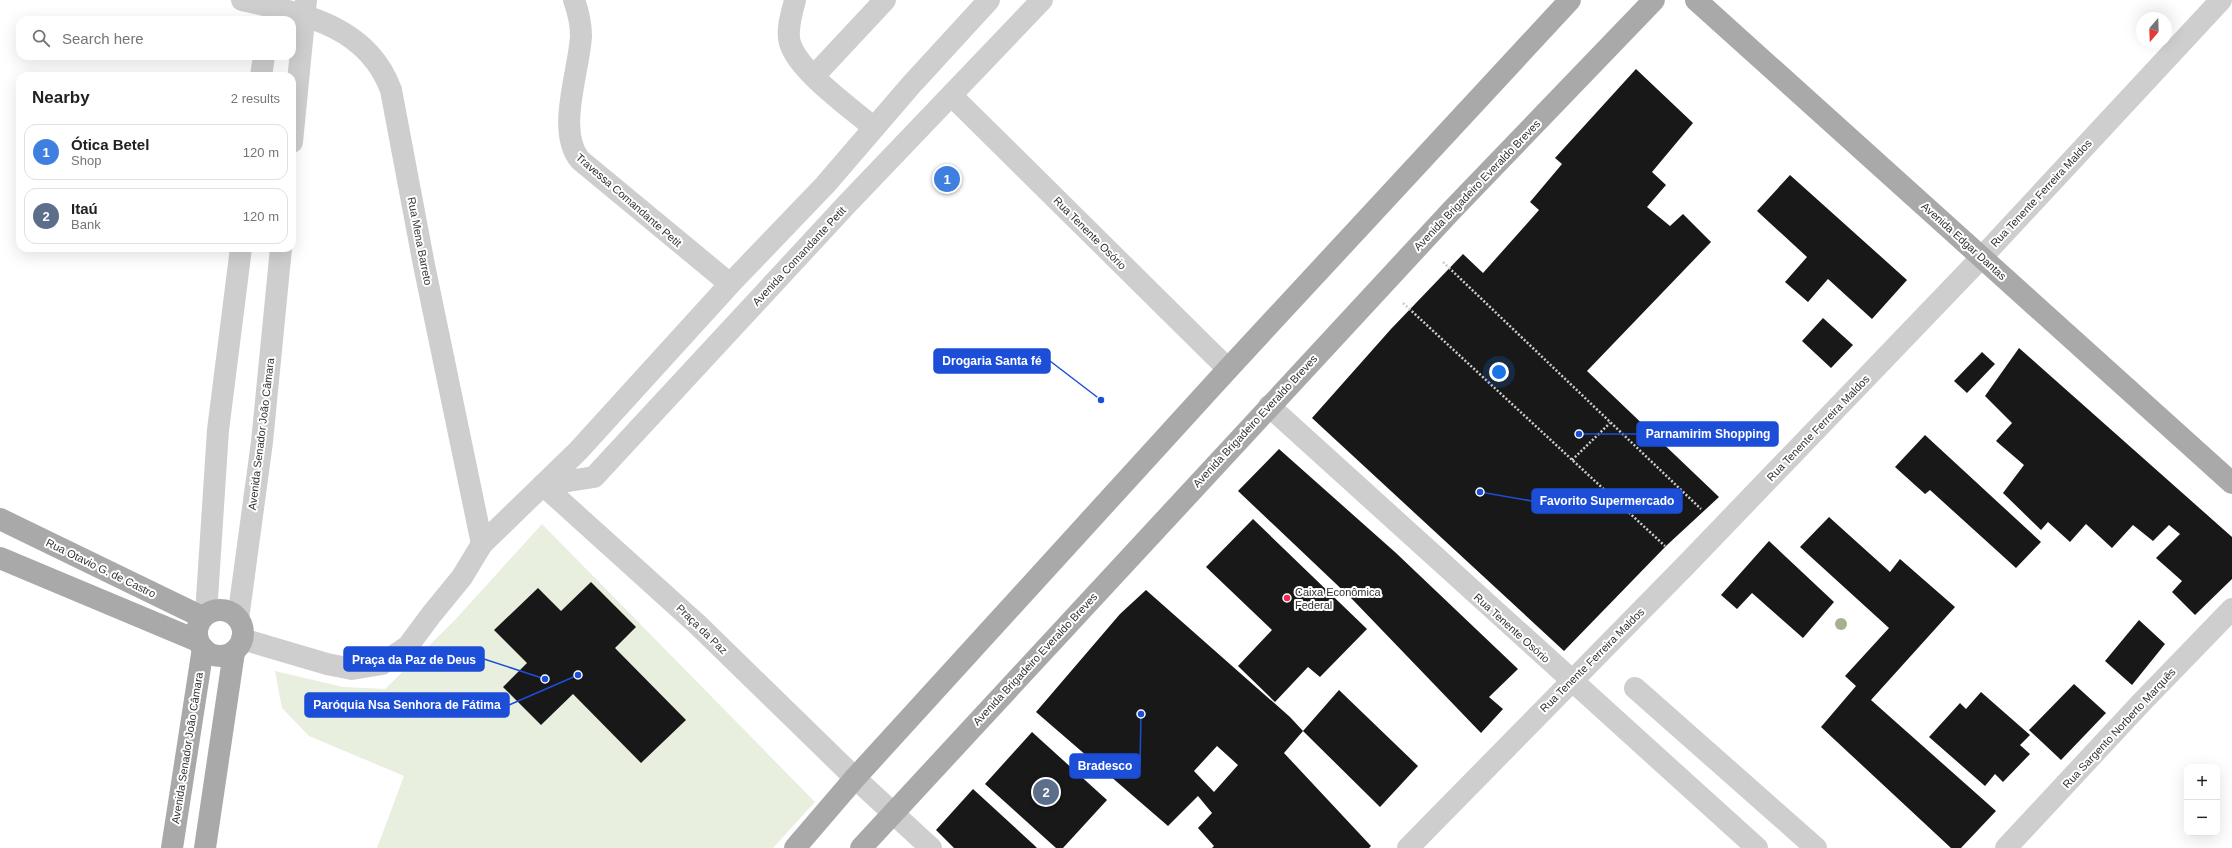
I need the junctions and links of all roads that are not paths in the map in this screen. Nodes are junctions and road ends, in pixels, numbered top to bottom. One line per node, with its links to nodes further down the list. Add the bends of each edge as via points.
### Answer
1 (242, 0): 11 (street, Rua Mena Barreto)
2 (574, 0): 24 (street, Travessa Comandante Petit, via 581,35 571,100 570,139 573,152 647,218)
3 (795, 0): 15 (street, via 790,18 790,42 798,61)
4 (885, 0): 15 (street)
5 (989, 0): 18 (street)
6 (1042, 0): 16 (street, Avenida Comandante Petit)
7 (1570, 0): 25 (main road)
8 (1654, 0): 26 (main road, Avenida Brigadeiro Everaldo Breves)
9 (1696, 0): 23 (main road, Avenida Edgar Dantas)
10 (2221, 0): 23 (street, Rua Tenente Ferreira Maldos)
11 (269, 9): 12 (street, Rua Mena Barreto)
12 (305, 9): 17 (street); 30 (street, Rua Mena Barreto, via 361,44 376,59 385,73 391,90 424,265)
13 (264, 60): 14 (street)
14 (262, 72)
15 (814, 76): 18 (street)
16 (952, 96): 20 (street, Avenida Comandante Petit); 25 (street, Rua Tenente Osório)
17 (296, 101)
18 (874, 128): 19 (street)
19 (825, 185): 20 (street); 24 (street)
20 (847, 204): 28 (street, Avenida Comandante Petit, via 594,477)
21 (240, 252): 33 (street, via 218,430)
22 (281, 252): 34 (street, Avenida Senador João Câmara, via 262,442)
23 (1982, 257): 27 (main road, Avenida Edgar Dantas); 36 (street, Rua Tenente Ferreira Maldos)
24 (730, 284): 28 (street)
25 (1228, 369): 38 (main road)
26 (1269, 406): 36 (street, Rua Tenente Osório); 39 (main road, Avenida Brigadeiro Everaldo Breves)
27 (2232, 483)
28 (544, 485): 30 (street); 38 (street, Praça da Paz, via 698,625)
29 (0, 519): 33 (main road, Rua Otavio G. de Castro)
30 (482, 544): 34 (street, via 462,577 408,646 382,664 352,669 326,664)
31 (0, 558): 35 (main road)
32 (2232, 609): 48 (street, Rua Sargento Norberto Marquês)
33 (204, 616): 34 (main road, via 212,611 227,611); 35 (main road, via 197,627)
34 (238, 636): 35 (main road, via 226,655 209,654); 41 (main road, Avenida Senador João Câmara)
35 (200, 645): 40 (main road, Avenida Senador João Câmara)
36 (1571, 681): 45 (street, Rua Tenente Ferreira Maldos); 46 (street, Rua Tenente Osório)
37 (1635, 688): 47 (street)
38 (856, 778): 39 (street, Praça da Paz); 42 (main road)
39 (893, 812): 43 (main road, Avenida Brigadeiro Everaldo Breves); 44 (street, Praça da Paz)
40 (172, 848)
41 (205, 848)
42 (795, 848)
43 (862, 848)
44 (931, 848)
45 (1408, 848)
46 (1757, 848)
47 (1816, 848)
48 (2006, 848)

